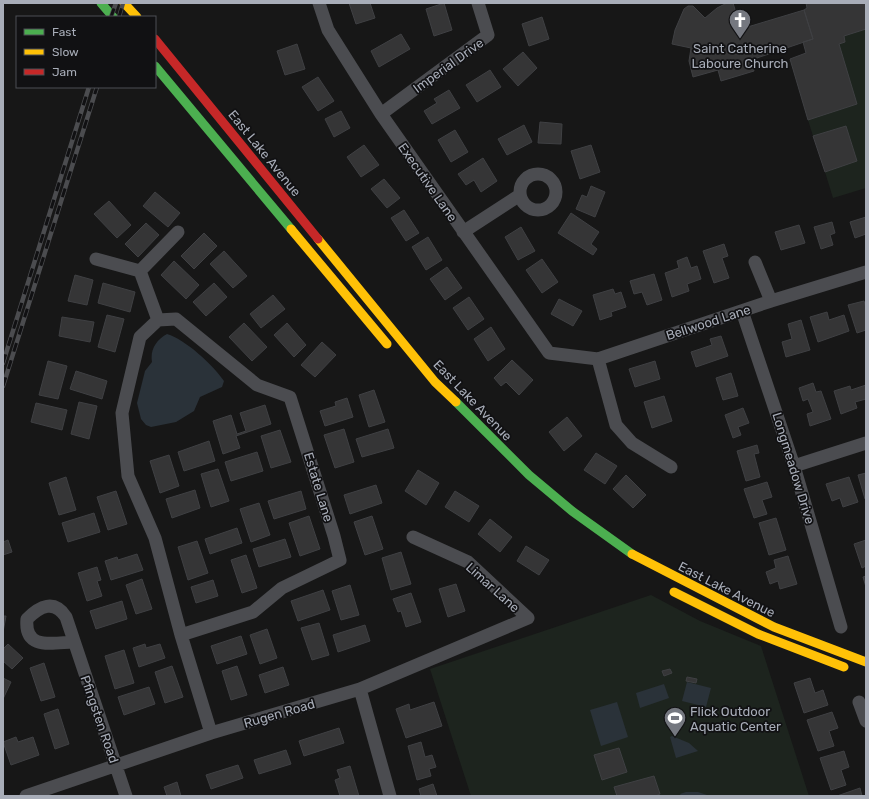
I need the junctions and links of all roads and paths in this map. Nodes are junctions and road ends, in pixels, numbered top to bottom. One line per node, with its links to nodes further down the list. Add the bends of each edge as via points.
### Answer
1 (101, 3): 5 (main road)
2 (124, 3): 6 (main road)
3 (319, 3): 9 (street, Executive Lane, via 328,30)
4 (478, 3): 9 (street, Imperial Drive, via 488,35)
5 (112, 16)
6 (136, 16)
7 (156, 40): 32 (main road, East Lake Avenue, via 435,382 529,475 572,511 638,558 774,627)
8 (156, 67): 20 (main road)
9 (381, 114): 12 (street, Executive Lane)
10 (520, 195): 12 (street)
11 (178, 232): 15 (street)
12 (463, 232): 21 (street, Executive Lane)
13 (96, 259): 15 (street)
14 (756, 262): 17 (street)
15 (140, 271): 19 (street)
16 (866, 272): 17 (street, Bellwood Lane)
17 (771, 301): 18 (street, Bellwood Lane)
18 (742, 311): 22 (street, Bellwood Lane); 24 (street, Longmeadow Drive)
19 (158, 320): 30 (street, via 140,337 122,413 128,476 155,538); 30 (street, Estate Lane, via 176,319 257,385 290,397 340,560 282,588 253,612)
20 (394, 352)
21 (549, 353): 22 (street, Bellwood Lane)
22 (598, 359): 25 (street, via 616,425 632,443)
23 (866, 443): 24 (street)
24 (794, 466): 29 (street, Longmeadow Drive)
25 (671, 468)
26 (413, 537): 28 (street, Limar Lane, via 468,562)
27 (663, 586): 33 (main road, East Lake Avenue, via 729,621 805,655)
28 (528, 618): 34 (street, Rugen Road)
29 (841, 627)
30 (182, 635): 37 (street)
31 (73, 642): 38 (street, Pfingsten Road)
32 (866, 662)
33 (851, 670)
34 (360, 689): 37 (street, Rugen Road); 41 (street)
35 (859, 702): 36 (street)
36 (866, 721)
37 (211, 733): 38 (street, Rugen Road)
38 (116, 766): 39 (street, Rugen Road); 40 (street, Pfingsten Road)
39 (26, 796)
40 (126, 796)
41 (390, 796)

